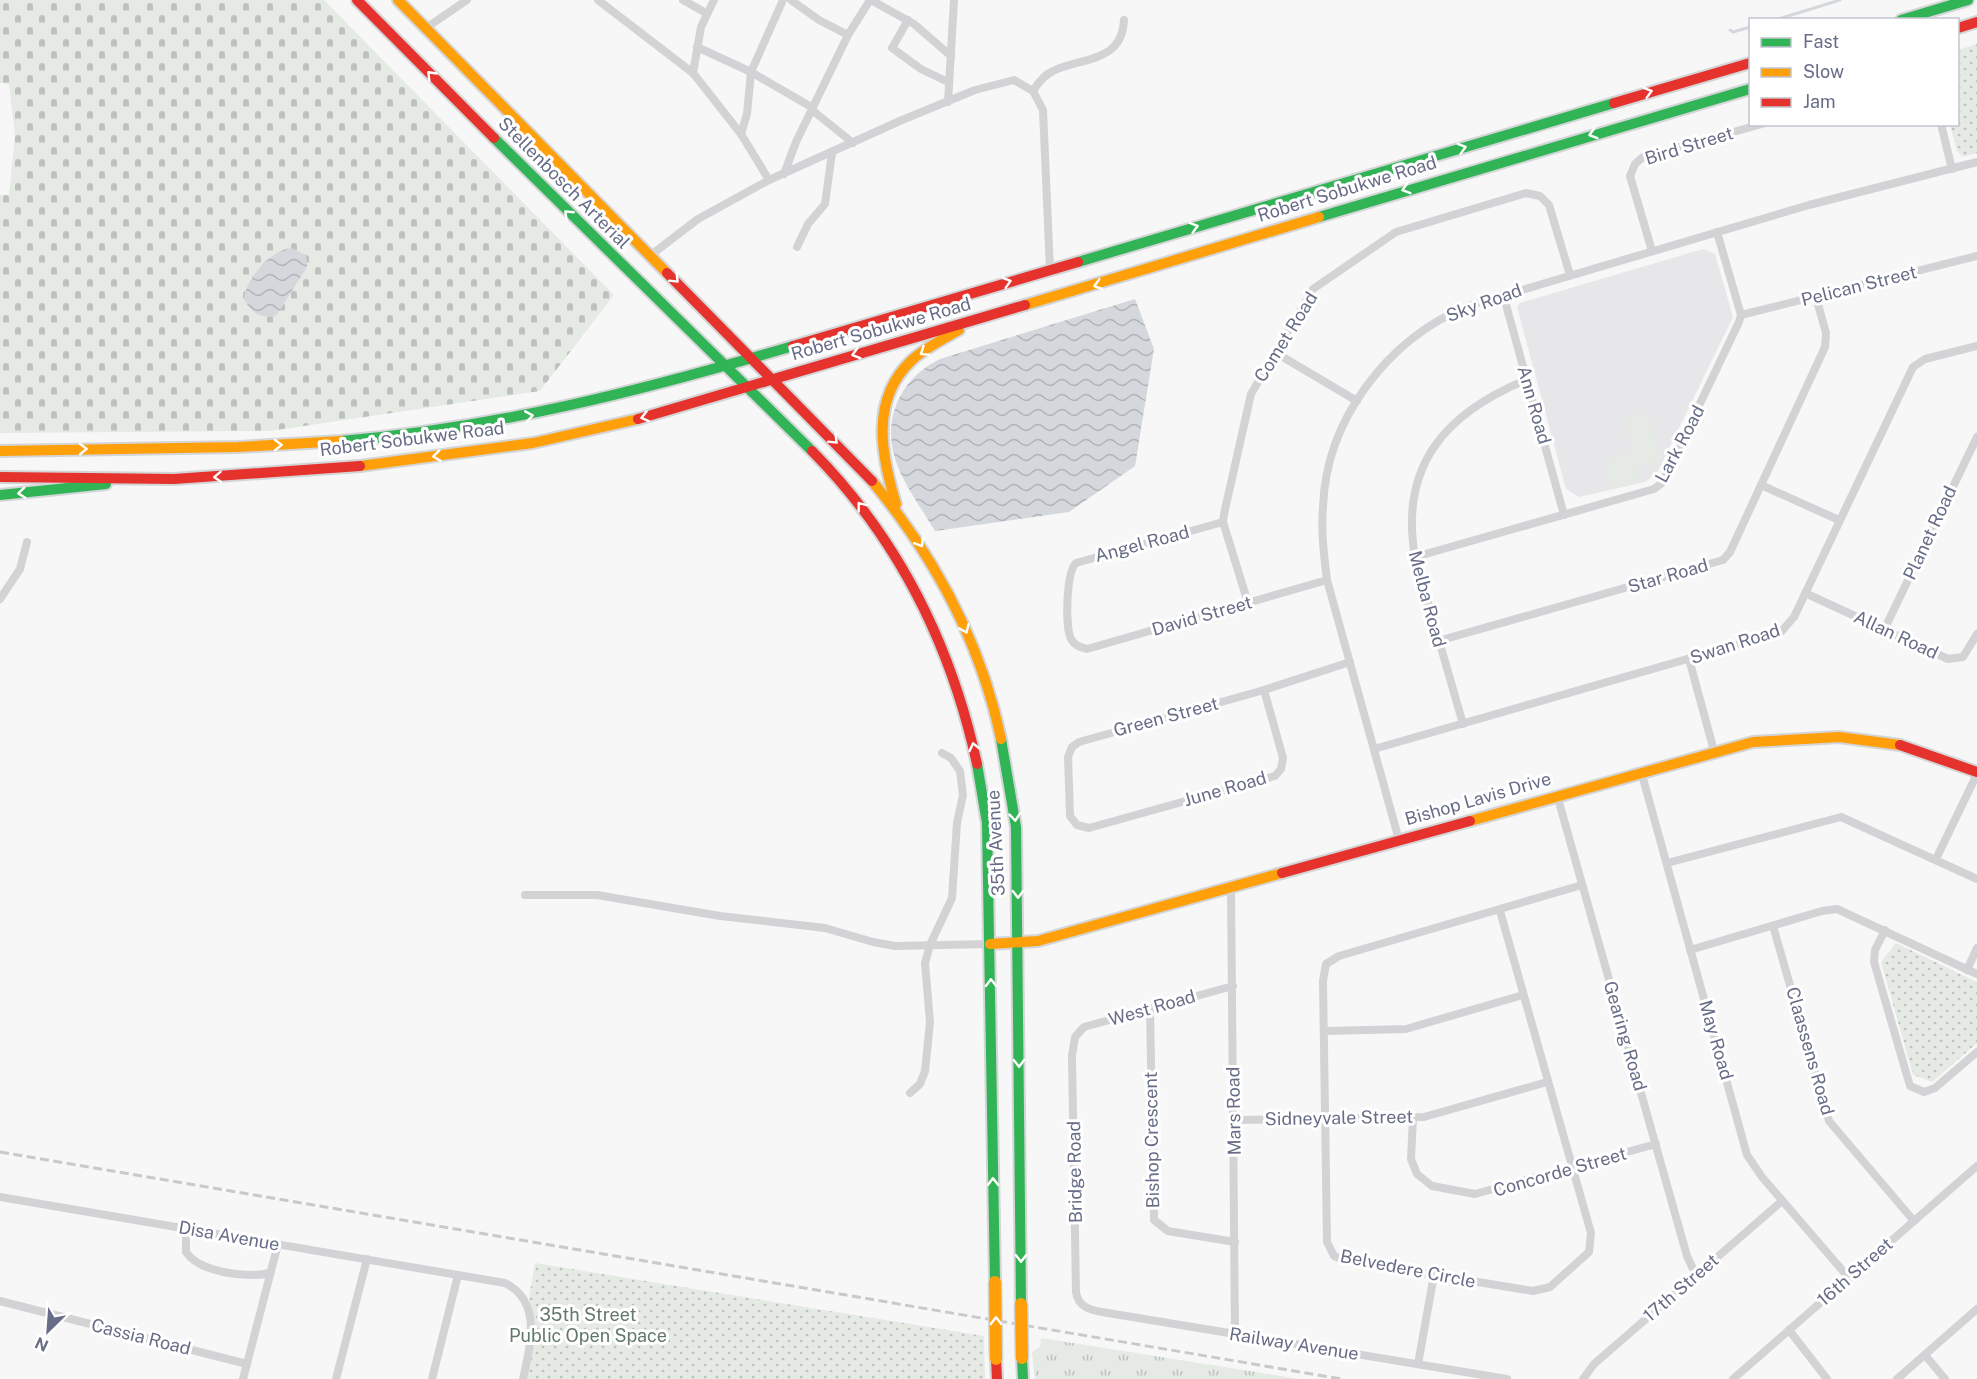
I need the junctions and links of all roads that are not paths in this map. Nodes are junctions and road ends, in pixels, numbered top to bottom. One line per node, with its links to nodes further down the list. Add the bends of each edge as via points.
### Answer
1 (357, 0): 53 (main road, Stellenbosch Arterial, one-way to 1)
2 (398, 0): 17 (main road, Stellenbosch Arterial)
3 (467, 0): 17 (street)
4 (598, 0): 24 (street)
5 (683, 0): 12 (street)
6 (714, 0): 12 (street)
7 (783, 0): 23 (street)
8 (791, 0): 19 (street)
9 (870, 0): 14 (street); 19 (street)
10 (954, 0): 21 (street)
11 (1968, 0): 13 (main road)
12 (706, 13): 20 (street)
13 (1908, 18)
14 (908, 20): 21 (street); 25 (street, via 892,48)
15 (1124, 20): 27 (street, via 1121,39 1109,51 1054,70)
16 (1977, 22): 18 (main road)
17 (426, 28): 42 (main road, Stellenbosch Arterial)
18 (1959, 28)
19 (848, 35): 29 (street)
20 (697, 48): 23 (street); 24 (street)
21 (951, 56): 25 (street)
22 (1749, 63): 44 (main road, Robert Sobukwe Road, one-way to 22)
23 (751, 72): 29 (street); 32 (street)
24 (693, 73): 32 (street)
25 (948, 82): 28 (street)
26 (1749, 89): 49 (main road, Robert Sobukwe Road, one-way to 49, via 1491,163)
27 (1033, 91): 28 (street, via 1014,80); 44 (street, via 1044,123)
28 (948, 102): 33 (street)
29 (812, 109): 33 (street); 37 (street)
30 (1755, 126): 41 (street, Bird Street, via 1643,157 1635,164 1631,180)
31 (1941, 126): 36 (street)
32 (741, 134): 38 (street)
33 (853, 143): 34 (street)
34 (832, 153): 37 (street); 40 (street, via 825,204 808,224)
35 (1977, 162): 36 (street, Sky Road)
36 (1952, 169): 39 (street, Sky Road)
37 (784, 174): 38 (street)
38 (769, 180): 42 (street, via 698,219)
39 (1717, 232): 41 (street, Sky Road); 48 (street)
40 (797, 247)
41 (1652, 251): 45 (street, Sky Road)
42 (651, 255): 52 (main road, Stellenbosch Arterial, one-way to 52)
43 (1977, 256): 47 (street, Pelican Street)
44 (1050, 270): 52 (main road, Robert Sobukwe Road, one-way to 44)
45 (1570, 275): 46 (street, Sky Road); 51 (street, Comet Road, via 1549,206 1540,196 1526,193 1396,232 1313,289)
46 (1503, 294): 55 (street, Ann Road); 57 (street, Sky Road, via 1453,312 1426,328 1377,372)
47 (1816, 297): 48 (street, Pelican Street); 62 (street, Star Road, via 1826,346)
48 (1741, 315): 65 (street, Lark Road, via 1662,483 1654,489)
49 (973, 321): 54 (main road, Robert Sobukwe Road, one-way to 54); 64 (main road, one-way to 64, via 911,361 889,394 881,423 881,449)
50 (1977, 346): 66 (street, Swan Road, via 1925,359 1913,367)
51 (1276, 353): 57 (street); 67 (street, Comet Road, via 1248,404)
52 (751, 358): 53 (main road, Robert Sobukwe Road); 54 (main road, Stellenbosch Arterial)
53 (723, 366): 56 (main road, Stellenbosch Arterial); 59 (main road, Robert Sobukwe Road, one-way to 53, via 286,445 367,438 531,416)
54 (773, 379): 56 (main road, Robert Sobukwe Road); 64 (main road, 35th Avenue, one-way to 64)
55 (1526, 380): 65 (street, Ann Road); 69 (street, Melba Road, via 1473,406 1450,426 1430,453 1414,500)
56 (747, 388): 61 (main road, Robert Sobukwe Road, one-way to 61, via 663,413 528,443 371,464); 100 (main road, 35th Avenue, one-way to 56, via 989,846 982,787 962,697 931,623 908,576 862,507)
57 (1357, 401): 70 (street, Sky Road, via 1337,440 1326,481 1323,541)
58 (1977, 437): 74 (street, Planet Road)
59 (0, 451)
60 (0, 477): 61 (main road, Robert Sobukwe Road)
61 (164, 479): 63 (main road, one-way to 63)
62 (1761, 485): 66 (street); 76 (street, Star Road, via 1730,552 1720,562)
63 (0, 495)
64 (898, 511): 99 (main road, 35th Avenue, one-way to 99, via 940,577 991,696 1011,783 1016,827)
65 (1564, 515): 69 (street, Lark Road)
66 (1839, 520): 71 (street, Swan Road)
67 (1223, 522): 73 (street, Comet Road); 77 (street, Angel Road, via 1076,563 1068,579 1070,638)
68 (27, 542): 72 (street, via 20,569)
69 (1415, 557): 76 (street, Melba Road)
70 (1327, 580): 73 (street, David Street); 79 (street, Sky Road)
71 (1805, 593): 74 (street, Allan Road); 78 (street, Swan Road, via 1791,622 1781,632)
72 (0, 599)
73 (1248, 603): 77 (street, David Street, via 1087,649)
74 (1884, 630): 75 (street, Allan Road, via 1953,660 1967,653)
75 (1977, 634)
76 (1438, 641): 81 (street, Melba Road)
77 (1076, 646)
78 (1689, 659): 81 (street, Swan Road); 83 (street)
79 (1350, 662): 80 (street, Green Street); 82 (street, Sky Road)
80 (1264, 690): 88 (street, June Road, via 1283,758 1275,776); 88 (street, Green Street, via 1072,747 1068,757 1070,816 1077,825)
81 (1463, 724): 82 (street, Swan Road)
82 (1374, 749): 89 (street, Sky Road)
83 (1714, 751): 85 (main road, Bishop Lavis Drive); 86 (main road, Bishop Lavis Drive, via 1798,736 1841,736 1912,748)
84 (942, 753): 101 (street, via 960,771 963,795 952,898)
85 (1641, 771): 87 (main road, Bishop Lavis Drive); 91 (street, May Road)
86 (1977, 773): 90 (street)
87 (1557, 795): 89 (main road, Bishop Lavis Drive); 93 (street, Gearing Road)
88 (1089, 828)
89 (1399, 840): 94 (main road, Bishop Lavis Drive)
90 (1936, 859): 91 (street, via 1841,817); 92 (street)
91 (1667, 863): 103 (street, May Road)
92 (1977, 879)
93 (1582, 885): 96 (street, Belvedere Circle); 117 (street, Gearing Road)
94 (1231, 887): 99 (main road, Bishop Lavis Drive, via 1038,941); 106 (street, Mars Road)
95 (525, 895): 101 (street, via 597,895 720,916 825,928 883,944)
96 (1500, 911): 107 (street, Belvedere Circle); 109 (street, Belvedere Circle, via 1330,960 1323,976)
97 (1773, 926): 98 (street, via 1837,909); 103 (street); 122 (street, Claassens Road, via 1829,1121)
98 (1885, 930): 104 (street); 111 (street, via 1875,950 1875,962 1910,1086 1924,1092 1935,1088)
99 (1017, 943): 100 (main road, Bishop Lavis Drive); 145 (main road, 35th Avenue, one-way to 145, bridge)
100 (990, 944): 101 (street); 144 (main road, 35th Avenue, one-way to 100, bridge)
101 (930, 945): 113 (street, via 924,971 930,1022 925,1071 920,1084)
102 (1977, 948): 104 (street)
103 (1690, 950): 121 (street, May Road, via 1747,1155)
104 (1967, 970): 105 (street)
105 (1977, 974)
106 (1233, 986): 108 (street, West Road); 116 (street, Mars Road)
107 (1523, 995): 109 (street, via 1406,1029); 112 (street, Belvedere Circle)
108 (1150, 1009): 110 (street, West Road, via 1084,1027); 124 (street, Bishop Crescent, via 1154,1220 1168,1230)
109 (1325, 1031): 114 (street, Belvedere Circle)
110 (1075, 1036): 133 (street, Bridge Road, via 1072,1056 1076,1292)
111 (1977, 1052)
112 (1547, 1082): 115 (street, Sidneyvale Street); 119 (street, Belvedere Circle)
113 (910, 1093)
114 (1325, 1117): 115 (street, Sidneyvale Street); 116 (street, Sidneyvale Street); 129 (street, Belvedere Circle, via 1326,1242 1330,1253 1344,1260)
115 (1413, 1119): 119 (street, Concorde Street, via 1412,1164 1417,1174 1432,1186 1480,1194)
116 (1234, 1120): 124 (street, Mars Road)
117 (1656, 1144): 119 (street, Concorde Street); 130 (street, Gearing Road, via 1687,1256)
118 (1977, 1166): 122 (street, 16th Street)
119 (1572, 1169): 129 (street, Belvedere Circle, via 1591,1233 1591,1247 1551,1287 1533,1291)
120 (0, 1197): 123 (street, Disa Avenue)
121 (1782, 1201): 130 (street, 17th Street); 131 (street, May Road)
122 (1914, 1221): 131 (street, 16th Street)
123 (186, 1228): 125 (street, Disa Avenue); 127 (street, via 186,1252 200,1264 246,1276)
124 (1235, 1242): 136 (street, Mars Road)
125 (278, 1244): 126 (street, Disa Avenue); 127 (street)
126 (367, 1259): 128 (street, Disa Avenue); 141 (street)
127 (270, 1273): 139 (street)
128 (458, 1275): 142 (street); 143 (street, Disa Avenue, via 505,1283 524,1299 531,1319)
129 (1434, 1275): 138 (street)
130 (1696, 1275): 147 (street, 17th Street, via 1594,1364)
131 (1849, 1278): 135 (street, 16th Street)
132 (0, 1301): 139 (street, Cassia Road)
133 (1082, 1305): 136 (street, Railway Avenue, via 1102,1312)
134 (1977, 1309): 137 (street)
135 (1789, 1330): 148 (street, 16th Street); 149 (street)
136 (1236, 1334): 138 (street, Railway Avenue)
137 (1925, 1355): 150 (street); 151 (street)
138 (1418, 1364): 146 (street, Railway Avenue)
139 (247, 1365): 140 (street)
140 (243, 1379)
141 (336, 1379)
142 (432, 1379)
143 (523, 1379)
144 (997, 1379)
145 (1023, 1379)
146 (1507, 1379)
147 (1583, 1379)
148 (1733, 1379)
149 (1827, 1379)
150 (1896, 1379)
151 (1945, 1379)

